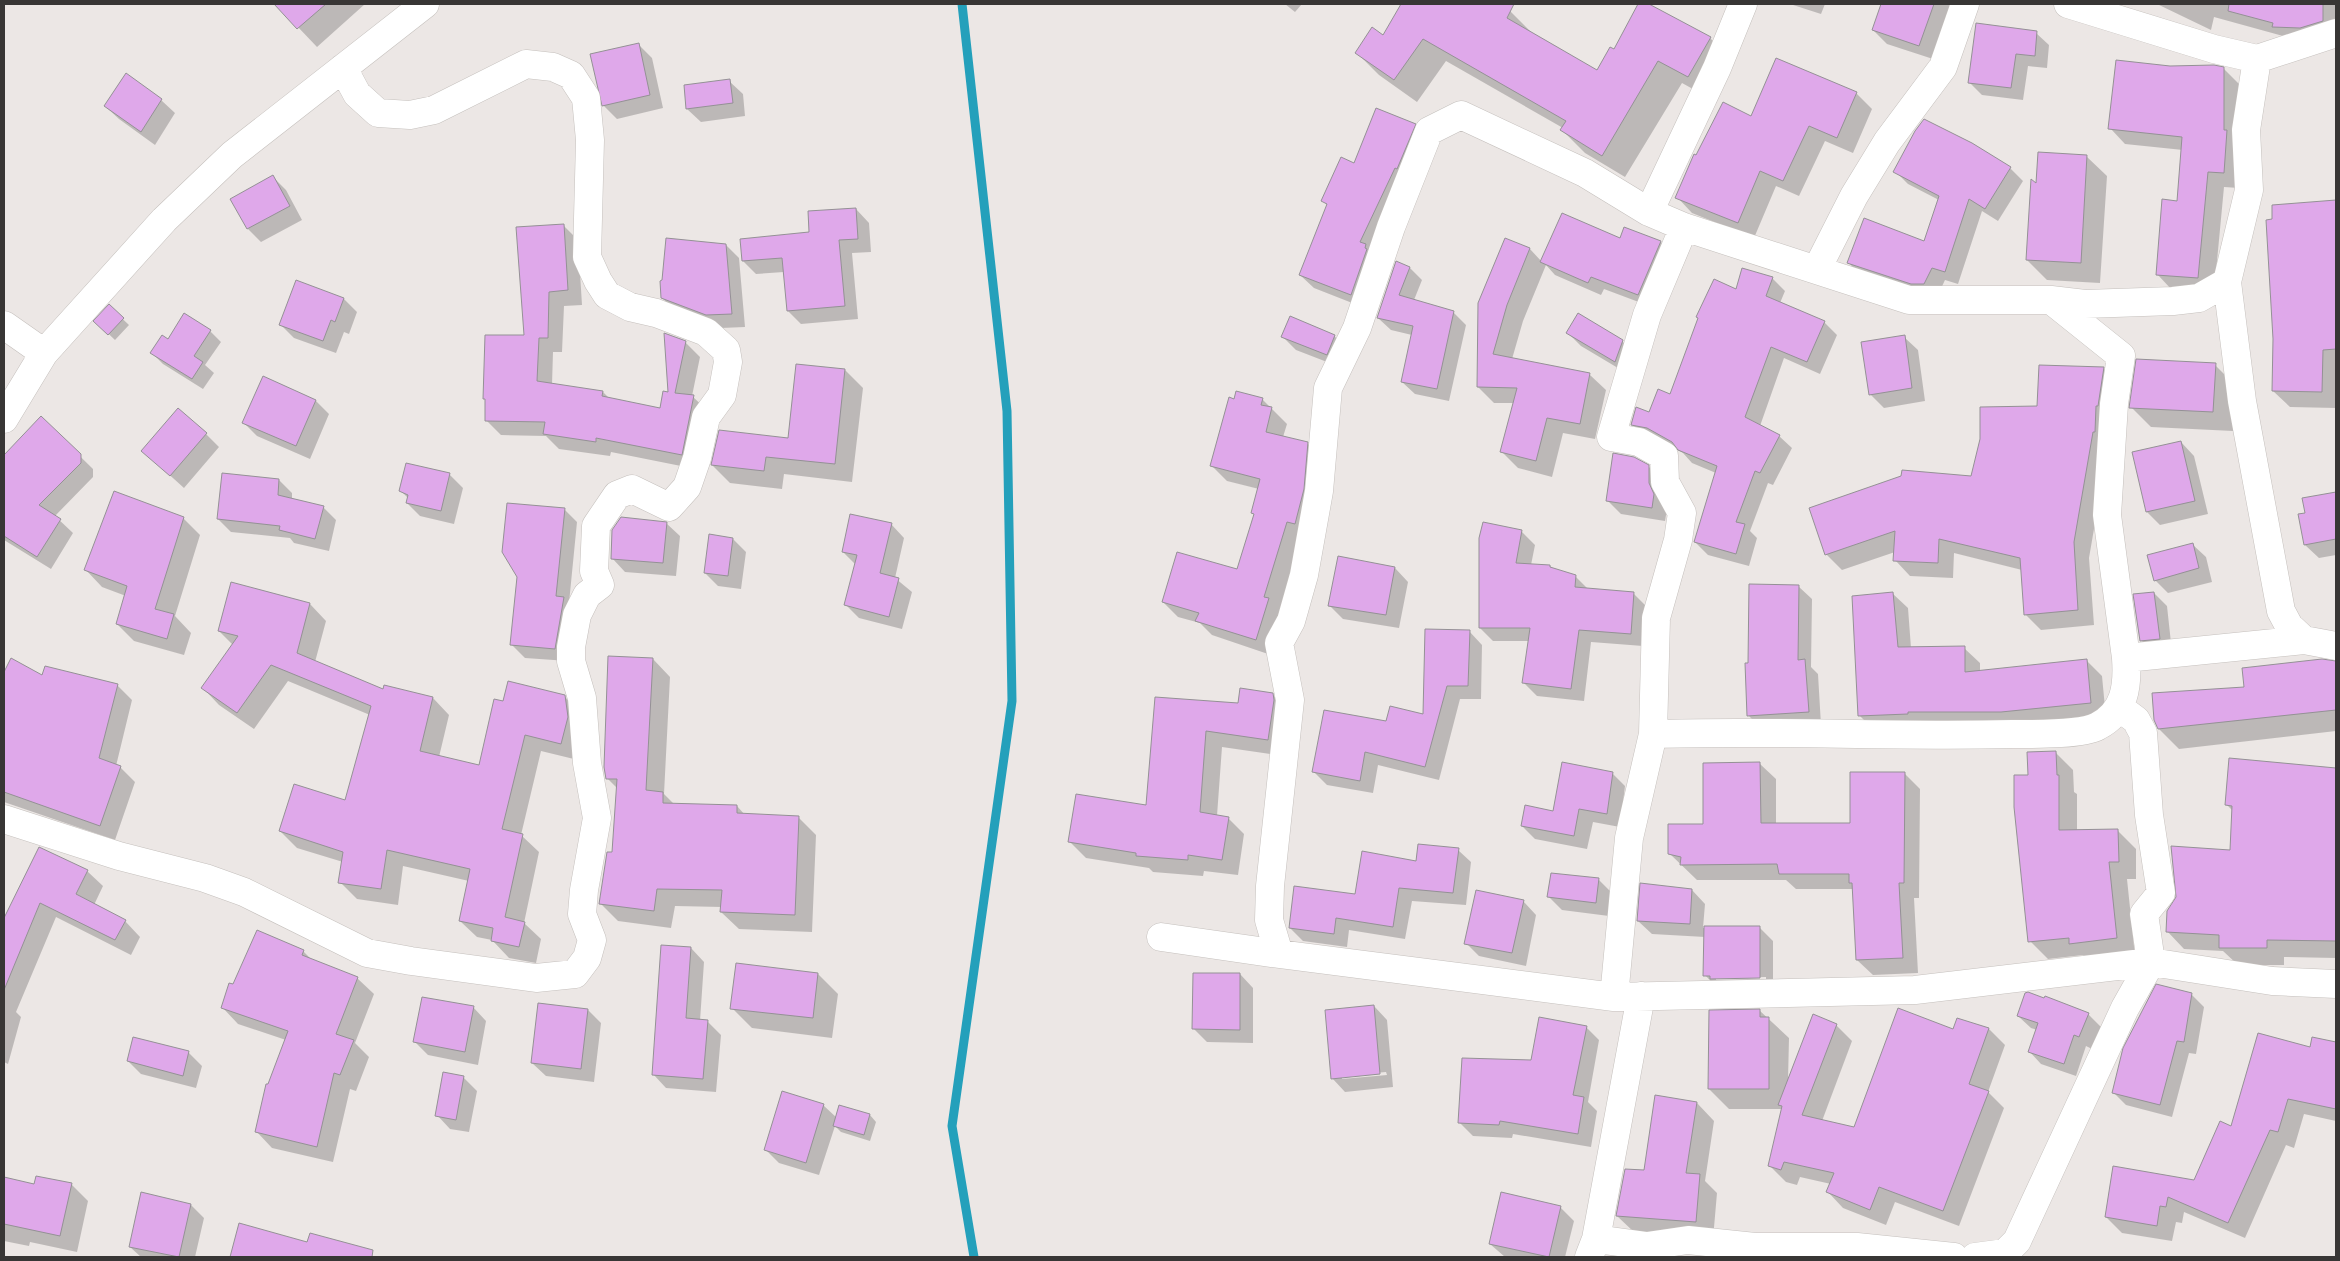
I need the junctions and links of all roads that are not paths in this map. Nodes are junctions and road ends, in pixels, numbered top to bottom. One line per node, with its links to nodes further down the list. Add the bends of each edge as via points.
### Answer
1 (425, 4): 7 (street)
2 (1743, 4): 8 (street, via 1717,68)
3 (1966, 4): 10 (street, via 1943,67 1887,142 1854,196)
4 (2068, 4): 6 (street)
5 (2336, 33): 6 (street)
6 (2257, 59): 11 (street, via 2246,130 2248,190)
7 (343, 68): 14 (street, via 232,155 177,207); 21 (street, via 358,94 378,112 410,115 434,110 526,64 554,67 571,75 586,98 590,140 587,257 598,281 607,295 630,307 706,332 726,350 728,362 722,395 706,417 687,487 669,507 632,489 617,495 596,526 594,570 600,585 587,595 578,615 571,661 582,698 587,764 597,818 582,914 592,940 587,958 575,974 536,978 368,953 244,892)
8 (1649, 212): 9 (street); 23 (street, via 1585,173 1461,115 1429,131 1391,227 1357,328 1328,388 1319,491 1304,575 1291,621 1279,643 1290,700 1270,886 1269,920)
9 (1684, 227): 10 (street); 20 (street, via 1647,315 1611,437 1639,442 1664,456 1666,482 1682,513 1678,540 1656,618)
10 (1817, 269): 12 (street, via 1909,300)
11 (2227, 282): 12 (street, via 2199,298 2173,302 2085,304); 16 (street, via 2242,400 2281,611 2289,626)
12 (2051, 300): 18 (street, via 2121,356 2114,404 2107,515)
13 (4, 324): 14 (street)
14 (44, 353): 15 (street)
15 (4, 419)
16 (2304, 640): 17 (street); 18 (street)
17 (2336, 646)
18 (2126, 658): 19 (street, via 2127,682)
19 (2120, 708): 20 (street, via 2098,727 2066,733 1964,735 1725,731); 24 (street, via 2136,720 2143,733 2149,815 2161,893 2144,914)
20 (1653, 734): 26 (street, via 1629,838)
21 (4, 819)
22 (1161, 937): 23 (street)
23 (1279, 954): 26 (street)
24 (2151, 962): 25 (street, via 2272,981); 26 (street, via 1915,990); 29 (street, via 2125,1008 2017,1241 2005,1253)
25 (2336, 984)
26 (1628, 996): 27 (street)
27 (1593, 1248): 28 (street, via 1647,1246 1688,1240 1755,1247 1857,1247)
28 (1954, 1257)
29 (1975, 1257)

